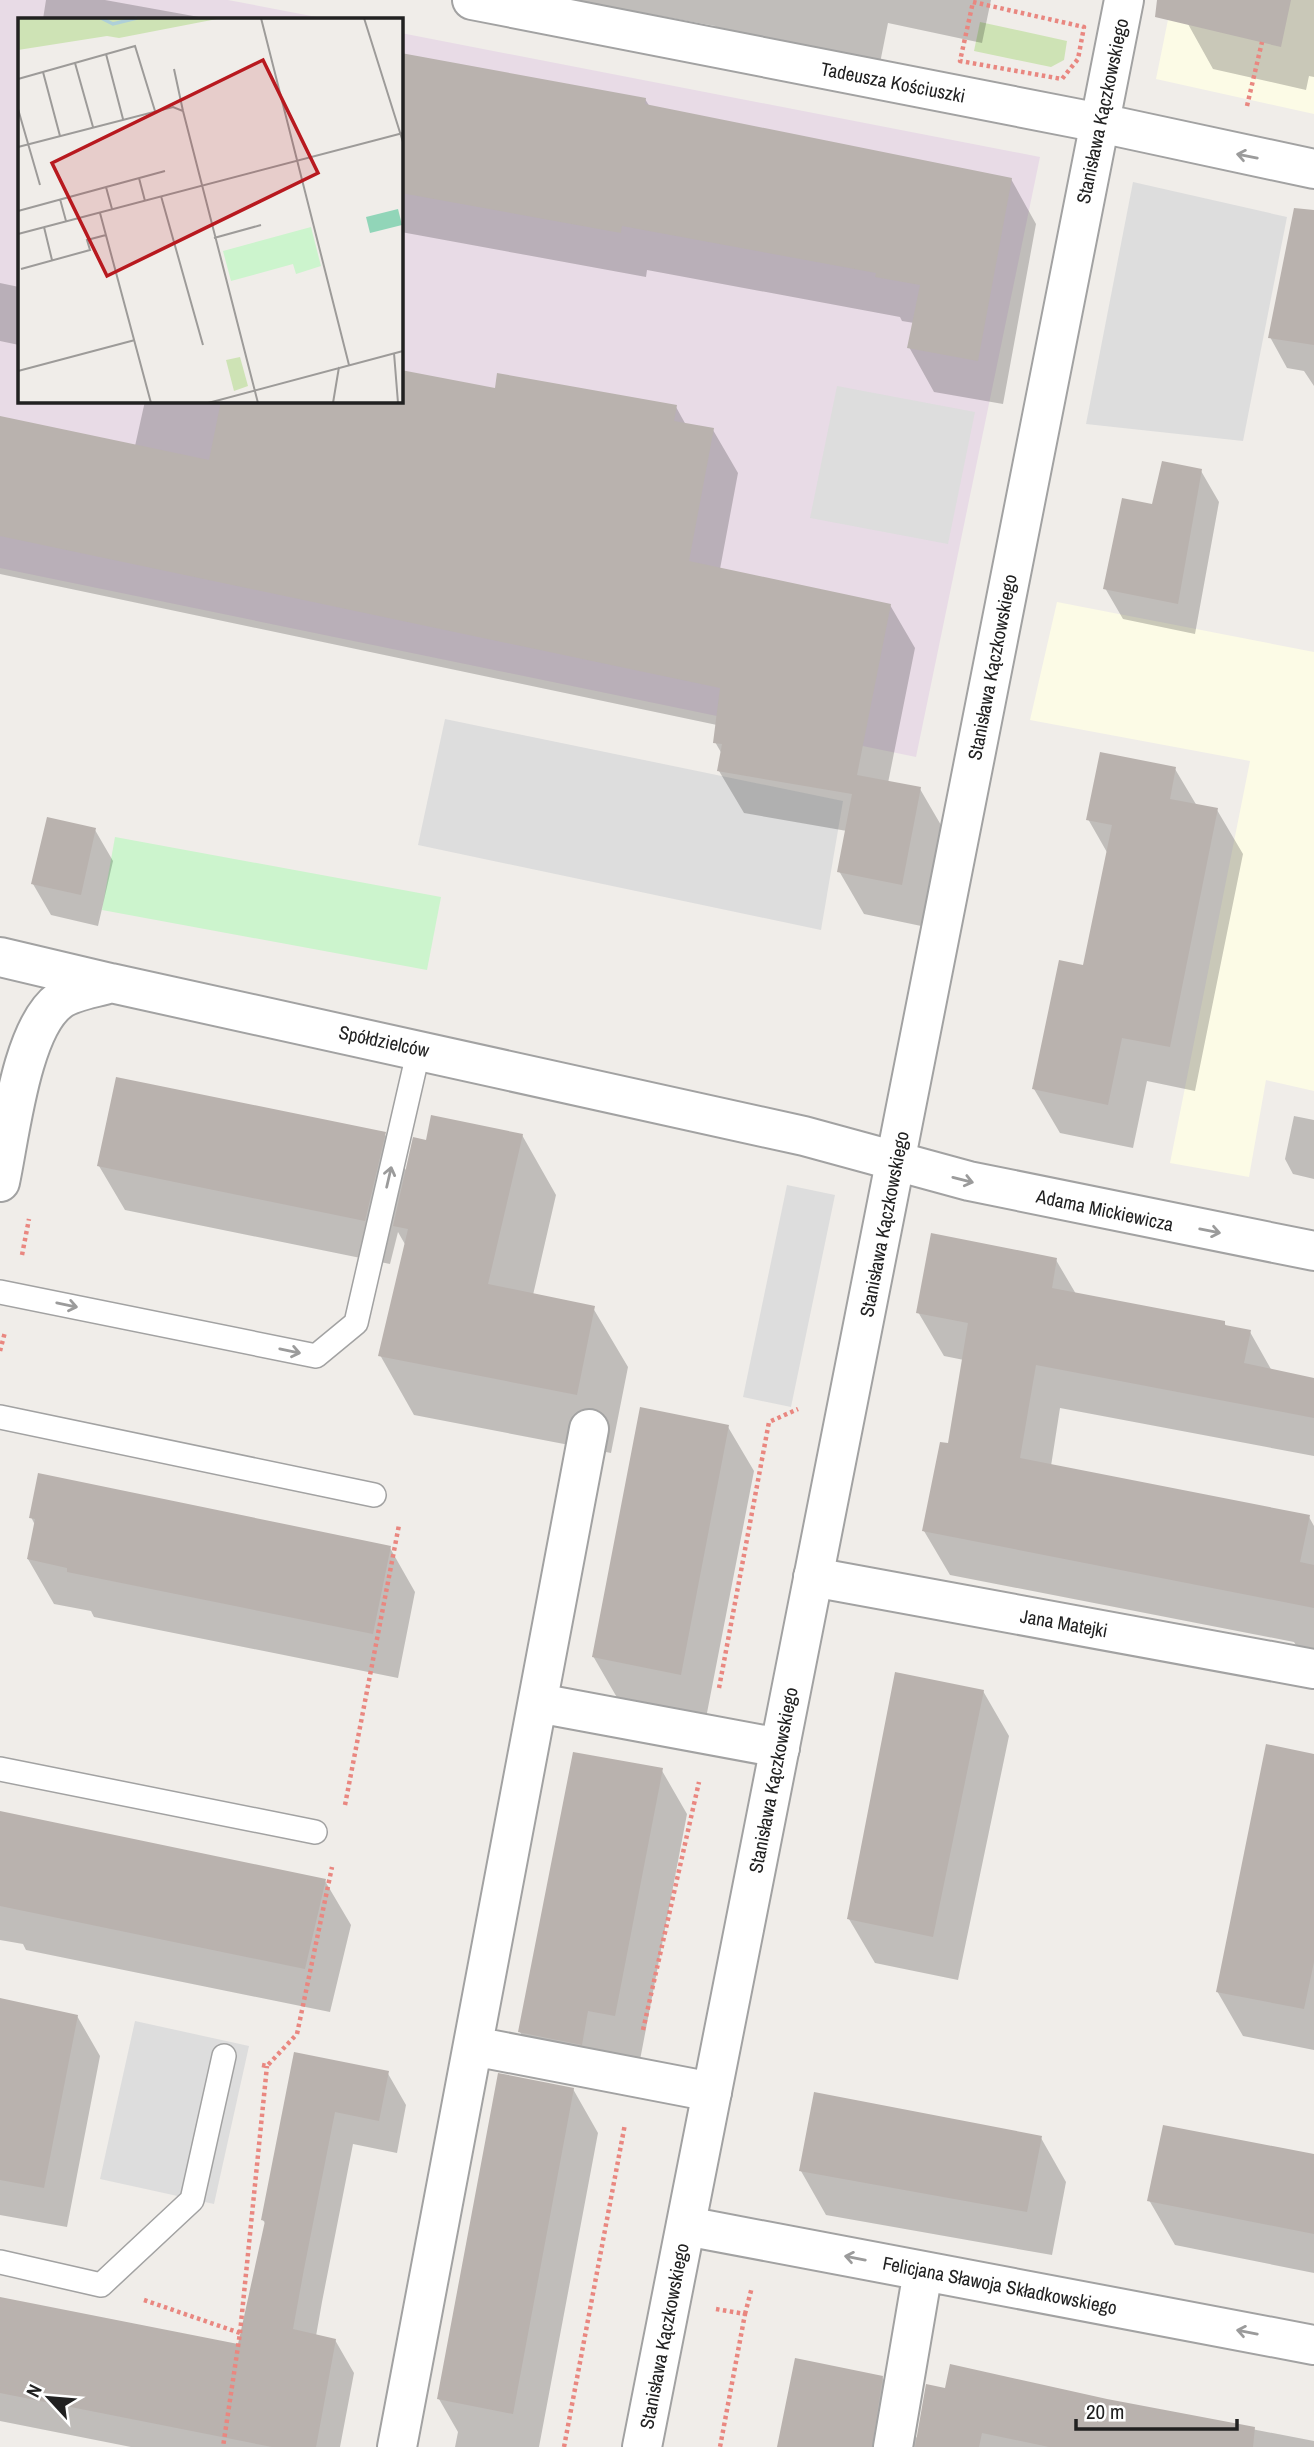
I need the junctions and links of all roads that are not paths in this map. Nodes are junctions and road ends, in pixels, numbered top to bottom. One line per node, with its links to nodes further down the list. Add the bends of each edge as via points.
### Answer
1 (472, 0): 3 (street, Tadeusza Kościuszki)
2 (1124, 0): 3 (street, Stanisława Kączkowskiego)
3 (1100, 123): 4 (street, Tadeusza Kościuszki, one-way to 3); 8 (street, Stanisława Kączkowskiego)
4 (1314, 169)
5 (0, 957): 6 (street)
6 (111, 983): 7 (street, Spółdzielców); 9 (street, Spółdzielców, via 60,999 38,1025 26,1056)
7 (419, 1049): 8 (street, Spółdzielców, via 804,1136); 11 (lane, one-way to 7, via 316,1356 356,1323)
8 (897, 1163): 10 (street, Adama Mickiewicza, one-way to 10); 15 (street, Stanisława Kączkowskiego)
9 (0, 1182)
10 (1314, 1251)
11 (7, 1293)
12 (0, 1417): 14 (lane)
13 (589, 1429): 17 (street)
14 (374, 1495)
15 (813, 1577): 16 (street, Jana Matejki); 18 (street, Stanisława Kączkowskiego)
16 (1314, 1669)
17 (538, 1703): 18 (street); 21 (street)
18 (780, 1748): 23 (street, Stanisława Kączkowskiego)
19 (0, 1769): 20 (lane)
20 (315, 1832)
21 (473, 2046): 23 (street); 28 (street)
22 (224, 2056): 25 (lane, via 192,2200 101,2285)
23 (712, 2092): 24 (street, Stanisława Kączkowskiego)
24 (686, 2226): 26 (street, Felicjana Sławoja Składkowskiego, one-way to 24); 29 (street, Stanisława Kączkowskiego)
25 (0, 2262)
26 (923, 2271): 27 (street, Felicjana Sławoja Składkowskiego, one-way to 26); 30 (street)
27 (1314, 2345)
28 (397, 2447)
29 (642, 2447)
30 (892, 2447)

